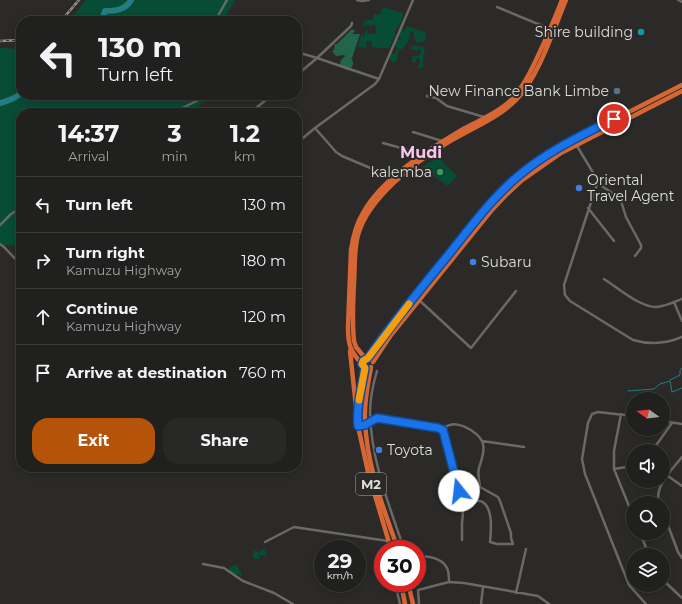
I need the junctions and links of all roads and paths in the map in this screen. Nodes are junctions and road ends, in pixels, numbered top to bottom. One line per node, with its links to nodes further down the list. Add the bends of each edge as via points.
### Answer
1 (227, 0): 10 (street)
2 (357, 0): 3 (street)
3 (369, 0)
4 (413, 0): 16 (street)
5 (562, 0): 12 (highway)
6 (566, 0): 32 (highway, via 536,70 516,100 503,111 446,143)
7 (678, 0): 8 (street)
8 (682, 2)
9 (497, 7): 12 (street)
10 (219, 16)
11 (352, 23): 14 (street)
12 (550, 29): 24 (highway, via 522,87 499,109)
13 (302, 54): 14 (street)
14 (317, 58): 15 (street); 16 (street)
15 (302, 70)
16 (379, 79): 25 (street, via 370,89)
17 (682, 85): 49 (highway, M2, via 568,142 538,160 502,190)
18 (682, 91): 30 (highway, M2)
19 (427, 96): 24 (street, via 436,98 446,106)
20 (199, 100): 22 (street)
21 (266, 100): 23 (street)
22 (182, 108)
23 (256, 108)
24 (484, 117): 28 (highway)
25 (315, 128): 27 (street); 32 (street, via 342,156)
26 (413, 132): 28 (street)
27 (302, 136)
28 (443, 141): 31 (highway)
29 (384, 143): 31 (street)
30 (576, 145): 33 (street); 44 (highway, M2, via 542,165 507,194)
31 (423, 155): 32 (highway)
32 (395, 179): 48 (highway, via 374,197 363,211 353,238 348,327); 49 (highway, via 369,211 358,234 356,246 353,333 355,345)
33 (598, 181): 34 (street); 39 (street, via 621,201 626,217 641,245)
34 (588, 208): 37 (street); 47 (street, via 564,285 563,291 567,298 633,340 660,343)
35 (16, 211): 36 (street)
36 (0, 224)
37 (614, 241)
38 (0, 244): 40 (street)
39 (635, 256)
40 (16, 260)
41 (604, 279): 45 (street, via 641,303 657,307)
42 (516, 291): 44 (street, via 471,348)
43 (682, 299): 45 (street)
44 (418, 300): 50 (highway, M2)
45 (674, 302): 46 (street)
46 (682, 321)
47 (682, 337)
48 (350, 349): 51 (highway); 55 (highway)
49 (367, 358): 50 (highway); 51 (highway, M2)
50 (372, 364): 51 (highway, via 368,368); 59 (highway, M2)
51 (363, 366): 55 (highway, M2)
52 (377, 371): 56 (street, via 371,399)
53 (621, 414): 54 (street); 67 (street, via 614,451); 99 (street, via 592,414 588,423 582,462 629,585)
54 (626, 415)
55 (357, 417): 60 (highway, M2)
56 (371, 422): 59 (street); 61 (street, via 377,418); 77 (street, via 372,446)
57 (672, 423): 58 (street); 63 (street)
58 (682, 424)
59 (365, 425): 60 (street); 76 (highway, M2, via 372,471)
60 (358, 426): 75 (highway, M2)
61 (443, 430): 62 (street, via 449,424 465,427 475,432); 72 (street, via 454,477)
62 (482, 441): 64 (street); 72 (street, via 483,460 478,474 480,487 498,497 513,544 490,542 490,519 486,505 481,501)
63 (657, 444)
64 (524, 448)
65 (682, 457): 68 (street)
66 (626, 467): 67 (street)
67 (614, 469): 71 (street)
68 (670, 473)
69 (670, 477): 70 (street)
70 (682, 486)
71 (626, 499)
72 (464, 501): 78 (street)
73 (670, 531): 82 (street)
74 (381, 540): 79 (street, via 294,527)
75 (388, 540)
76 (395, 540)
77 (401, 540)
78 (462, 540)
79 (265, 542)
80 (526, 549): 90 (street)
81 (426, 558): 84 (street, via 443,563 448,570)
82 (682, 558)
83 (203, 564): 92 (street, via 224,568 243,581)
84 (449, 582): 85 (street); 96 (street, via 418,590)
85 (483, 586): 90 (street); 97 (street)
86 (670, 587): 91 (street)
87 (397, 592): 93 (street)
88 (403, 592): 94 (highway)
89 (410, 592): 95 (highway)
90 (516, 593): 98 (street, via 538,596)
91 (682, 598)
92 (293, 604)
93 (400, 604)
94 (405, 604)
95 (413, 604)
96 (419, 604)
97 (481, 604)
98 (549, 604)
99 (646, 604)

